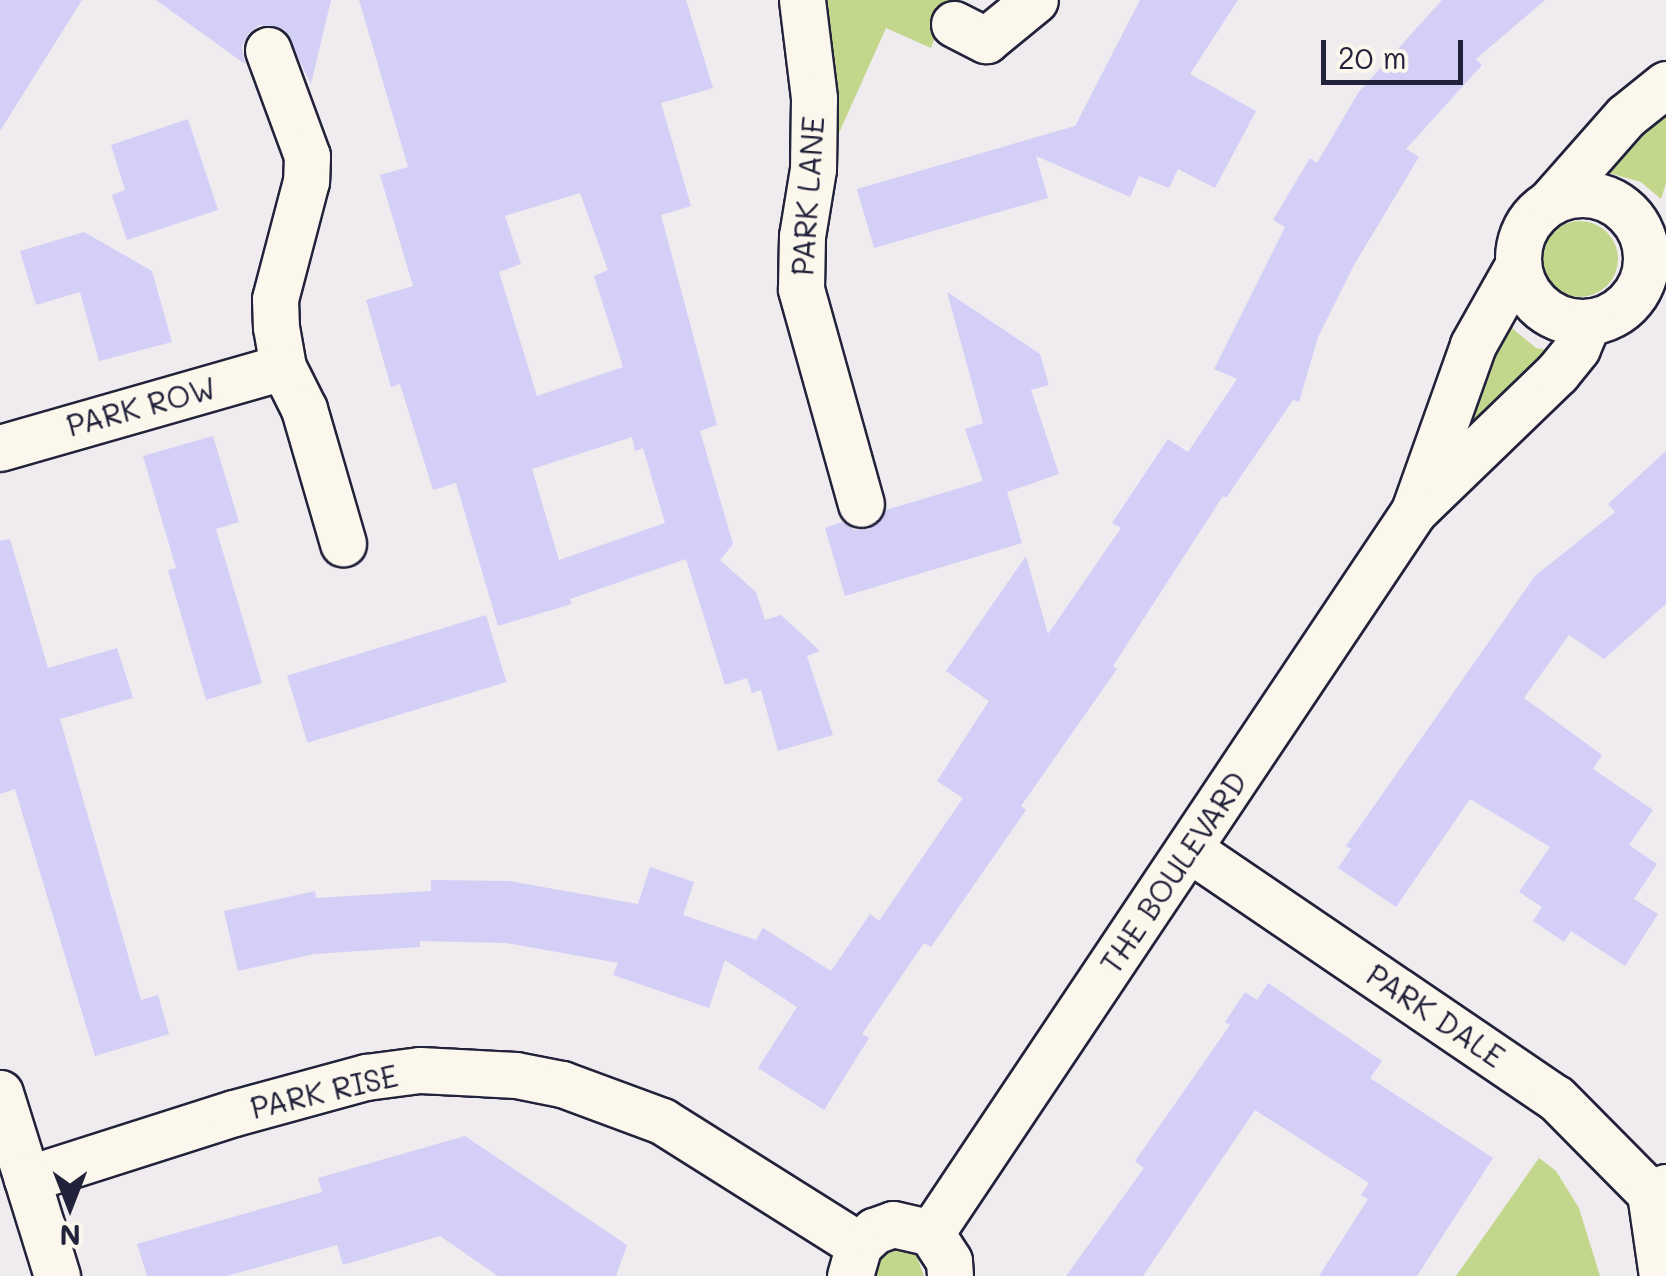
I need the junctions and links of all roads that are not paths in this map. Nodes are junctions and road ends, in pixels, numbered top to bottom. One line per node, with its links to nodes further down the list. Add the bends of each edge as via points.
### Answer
1 (802, 0): 13 (street, PARK LANE, via 814,98 801,289)
2 (1034, 0): 3 (street, via 986,40)
3 (954, 24)
4 (268, 50): 11 (street, via 307,156 275,299)
5 (1666, 84): 6 (street, via 1626,116)
6 (1551, 201): 7 (street, via 1570,194 1609,200); 8 (street, via 1525,228)
7 (1656, 233): 9 (street, via 1646,262)
8 (1518, 265): 10 (street, via 1534,301 1549,314); 14 (street, THE BOULEVARD, via 1473,345)
9 (1650, 306): 10 (street)
10 (1588, 322): 14 (street, THE BOULEVARD, via 1558,373)
11 (284, 367): 12 (street, PARK ROW); 15 (street, via 304,409)
12 (0, 448)
13 (861, 504)
14 (1414, 511): 16 (street, THE BOULEVARD)
15 (343, 542)
16 (1189, 850): 19 (street, PARK DALE, via 1556,1098); 20 (street, THE BOULEVARD)
17 (0, 1093): 18 (street)
18 (27, 1179): 21 (street, PARK RISE, via 366,1077 474,1070 562,1084 662,1122); 22 (street)
19 (1658, 1190): 24 (street)
20 (930, 1233): 21 (street, via 892,1224 874,1230); 23 (street)
21 (854, 1260)
22 (57, 1276)
23 (950, 1276)
24 (1662, 1276)

